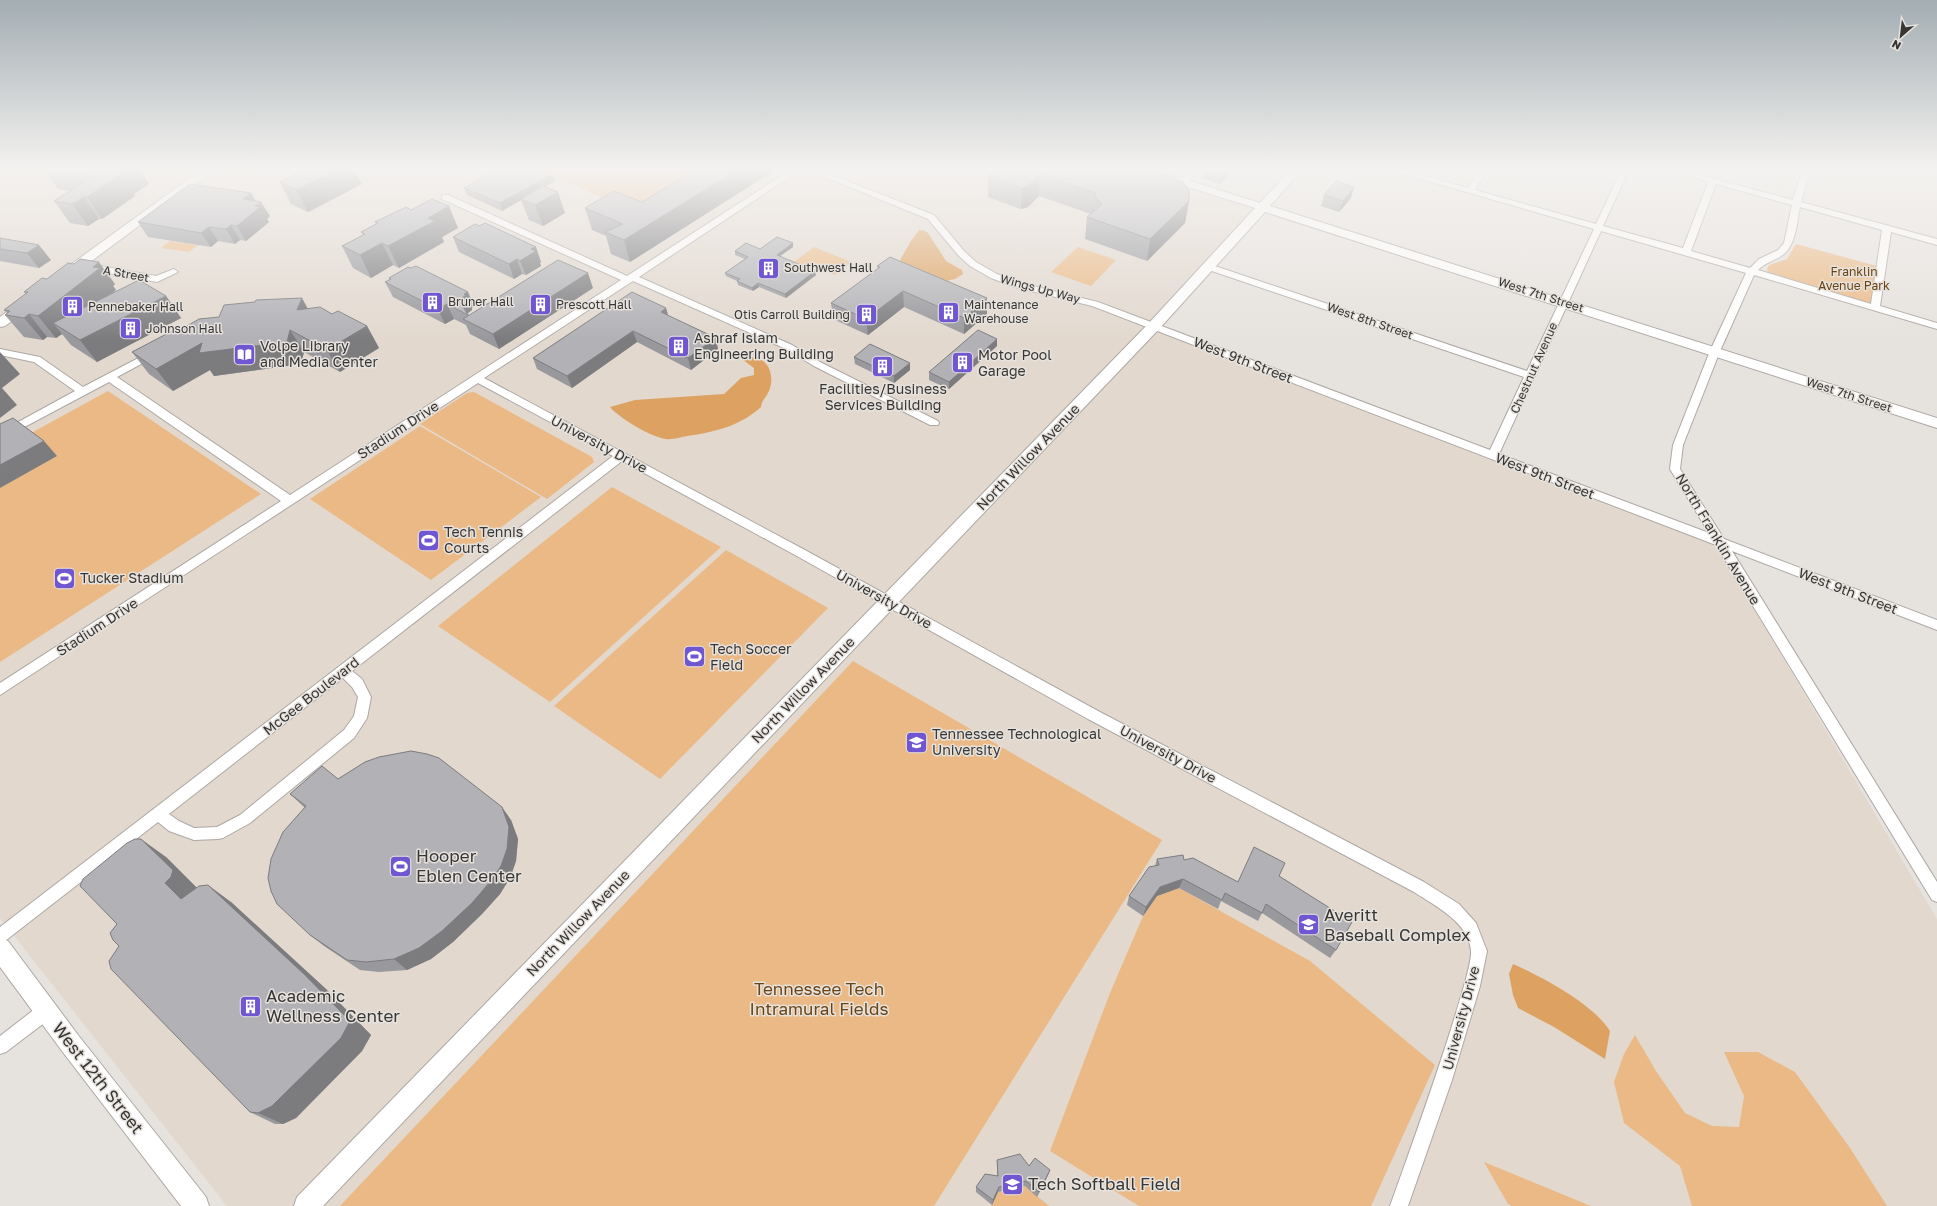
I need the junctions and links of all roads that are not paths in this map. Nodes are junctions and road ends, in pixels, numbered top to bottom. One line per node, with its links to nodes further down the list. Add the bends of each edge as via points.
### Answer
1 (131, 226): 15 (street)
2 (512, 226): 19 (street)
3 (708, 226): 19 (street, Stadium Drive)
4 (939, 226): 25 (street, Wings Up Way, via 973,264 994,276 1041,292 1095,304)
5 (1246, 226): 16 (street, North Willow Avenue)
6 (1320, 226): 22 (street, West 7th Street)
7 (1593, 226): 11 (street)
8 (1696, 226): 14 (street)
9 (1791, 226): 18 (street, North Franklin Avenue, via 1788,243 1781,252 1762,261)
10 (1880, 226): 12 (street)
11 (1599, 228): 14 (street); 22 (street, Chestnut Avenue)
12 (1887, 228): 13 (street); 23 (street)
13 (1937, 242)
14 (1686, 252): 18 (street)
15 (78, 265): 17 (street, A Street, via 156,279); 20 (street)
16 (1209, 267): 25 (street, North Willow Avenue); 30 (street, West 8th Street)
17 (174, 272)
18 (1751, 272): 23 (street); 28 (street, North Franklin Avenue)
19 (628, 277): 32 (street, Stadium Drive); 34 (street, via 789,347 817,364)
20 (54, 283)
21 (37, 295): 24 (street)
22 (1563, 303): 28 (street, West 7th Street); 30 (street, Chestnut Avenue)
23 (1875, 308): 26 (street)
24 (0, 323)
25 (1154, 326): 38 (street, West 9th Street); 41 (street, North Willow Avenue)
26 (1937, 326)
27 (160, 351): 31 (street)
28 (1715, 351): 35 (street, West 7th Street); 40 (street, North Franklin Avenue, via 1678,445 1675,469)
29 (0, 352): 33 (street, via 37,359)
30 (1531, 376): 38 (street, Chestnut Avenue)
31 (111, 378): 33 (street); 39 (street)
32 (478, 379): 37 (street, University Drive); 39 (street, Stadium Drive)
33 (83, 392): 36 (street)
34 (934, 423)
35 (1937, 423)
36 (0, 436)
37 (621, 456): 41 (street, University Drive); 43 (street, McGee Boulevard)
38 (1493, 456): 40 (street, West 9th Street)
39 (290, 501): 44 (street, Stadium Drive)
40 (1720, 543): 42 (street, West 9th Street); 46 (street, North Franklin Avenue)
41 (888, 602): 52 (street, North Willow Avenue); 53 (street, University Drive, via 1093,715 1419,887 1454,909 1471,928 1479,951 1472,986 1444,1080)
42 (1937, 625)
43 (344, 670): 45 (street, McGee Boulevard); 45 (street, via 357,682 365,697 360,718 349,734 245,819 218,833 194,834 174,826)
44 (0, 690)
45 (158, 814): 47 (street, McGee Boulevard)
46 (1937, 895)
47 (0, 936)
48 (0, 949): 49 (street, West 12th Street)
49 (46, 1011): 50 (street); 51 (street, West 12th Street)
50 (0, 1046)
51 (197, 1206)
52 (306, 1206)
53 (1399, 1206)

